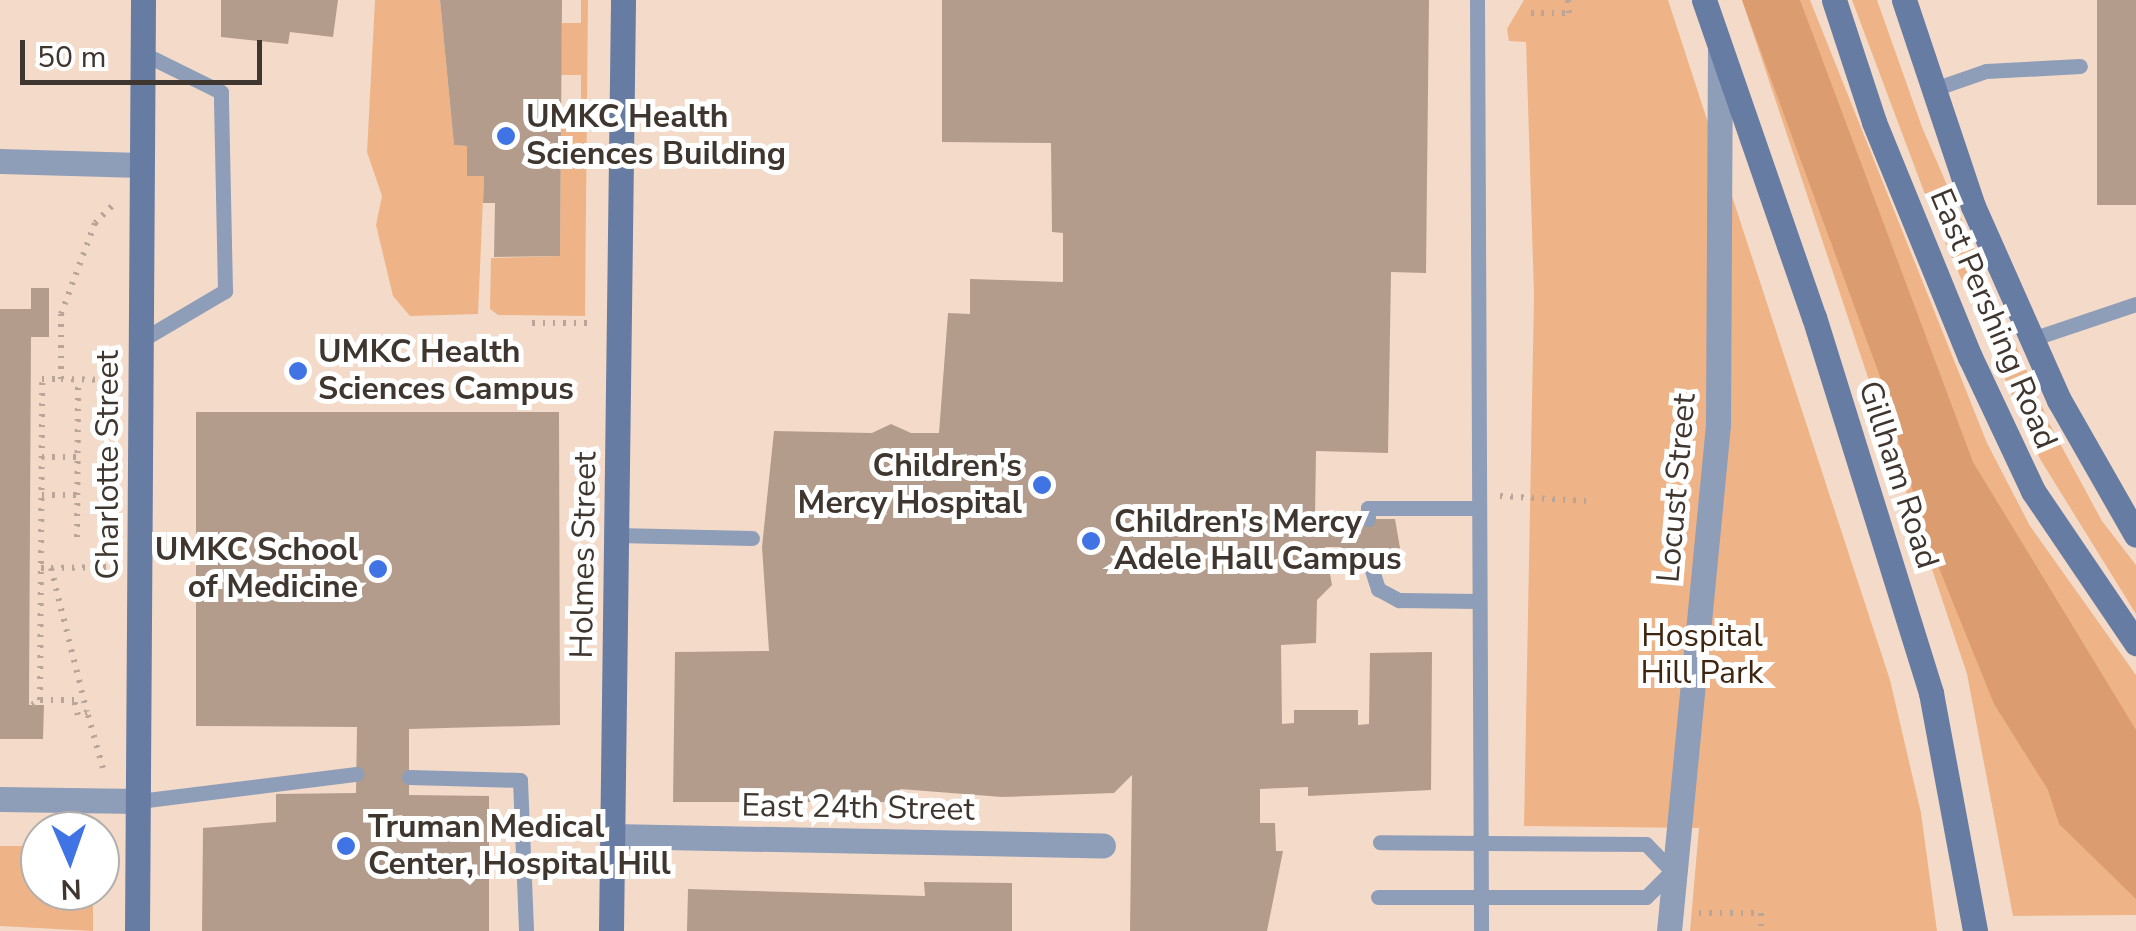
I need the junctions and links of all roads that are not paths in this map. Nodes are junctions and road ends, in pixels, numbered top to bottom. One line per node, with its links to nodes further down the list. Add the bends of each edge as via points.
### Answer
1 (143, 0): 8 (main road, Charlotte Street)
2 (623, 0): 18 (main road, Holmes Street)
3 (1477, 0): 16 (lane)
4 (1704, 0): 7 (main road, Gillham Road)
5 (1834, 0): 23 (main road, East Pershing Road, via 1874,122 1970,357 2033,491)
6 (1904, 0): 10 (main road, East Pershing Road)
7 (1720, 50): 32 (street, Locust Street, via 1718,425); 40 (main road, Gillham Road, via 1814,317 1931,693)
8 (142, 53): 12 (main road, Charlotte Street); 15 (lane, via 221,92 225,292)
9 (2080, 66): 10 (lane, via 1986,71)
10 (1934, 89): 14 (main road, East Pershing Road, via 1973,206)
11 (0, 162): 12 (street)
12 (141, 165): 15 (main road, Charlotte Street)
13 (2136, 304): 14 (lane)
14 (2032, 339): 19 (main road, East Pershing Road)
15 (140, 342): 27 (main road, Charlotte Street)
16 (1479, 502): 17 (lane, via 1368,508); 22 (lane)
17 (1368, 519)
18 (616, 535): 20 (lane); 28 (main road, Holmes Street)
19 (2136, 535)
20 (752, 538)
21 (1368, 558): 22 (lane, via 1378,589 1399,600)
22 (1480, 602): 30 (lane)
23 (2136, 643)
24 (356, 774): 27 (lane)
25 (410, 777): 36 (lane, via 520,780)
26 (0, 800): 27 (street)
27 (139, 801): 35 (main road, Charlotte Street)
28 (613, 836): 31 (street, East 24th Street); 37 (main road, Holmes Street)
29 (1380, 842): 30 (lane)
30 (1480, 843): 32 (lane, via 1646,844); 34 (lane)
31 (1102, 845)
32 (1672, 871): 34 (lane, via 1646,897); 39 (street, Locust Street)
33 (1378, 896): 34 (lane)
34 (1480, 896): 38 (lane)
35 (138, 931)
36 (526, 931)
37 (611, 931)
38 (1481, 931)
39 (1669, 931)
40 (1975, 931)

